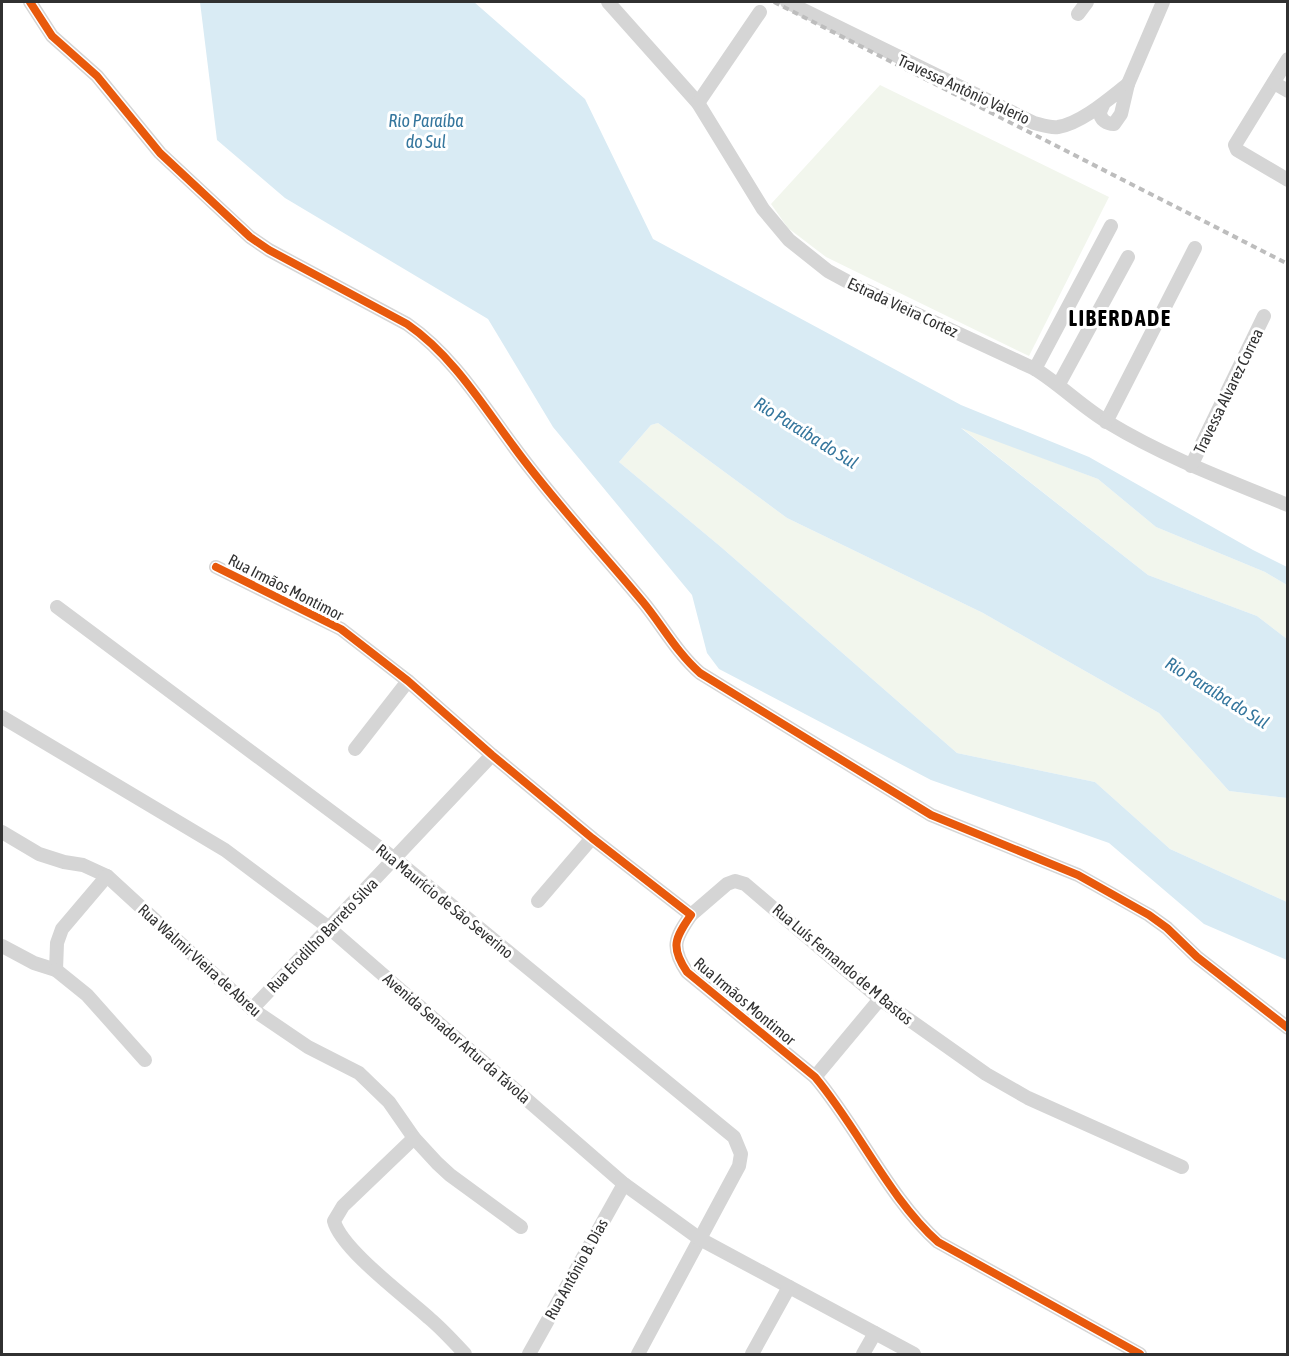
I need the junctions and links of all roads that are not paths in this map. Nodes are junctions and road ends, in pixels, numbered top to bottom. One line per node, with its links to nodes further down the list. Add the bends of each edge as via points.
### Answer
1 (30, 2): 41 (street, via 52,36 97,76 160,153 250,237 406,324 440,351 550,496 699,673 912,805 1063,868 1149,915)
2 (608, 2): 12 (street, Estrada Vieira Cortez)
3 (787, 2): 13 (street, Travessa Antônio Valerio, via 1034,123 1057,127)
4 (1087, 2): 7 (street)
5 (1163, 2): 10 (street)
6 (760, 12): 12 (street)
7 (1077, 14)
8 (1287, 59): 9 (street)
9 (1274, 83): 11 (street); 14 (street, via 1235,146)
10 (1128, 84): 13 (street, Travessa Antônio Valerio); 13 (street, via 1121,114 1114,124 1104,121 1100,112)
11 (1287, 91)
12 (698, 103): 19 (street, Estrada Vieira Cortez, via 774,225 806,255 852,284)
13 (1104, 103)
14 (1287, 180)
15 (1111, 226): 19 (street)
16 (1195, 248): 21 (street)
17 (1128, 256): 20 (street)
18 (1264, 316): 22 (street, Travessa Alvarez Correa)
19 (1035, 369): 20 (street, Estrada Vieira Cortez)
20 (1059, 384): 21 (street, Estrada Vieira Cortez)
21 (1106, 422): 22 (street, Estrada Vieira Cortez)
22 (1191, 466): 23 (street, Estrada Vieira Cortez)
23 (1287, 505)
24 (216, 567): 26 (street, Rua Irmãos Montimor, via 328,621)
25 (57, 607): 32 (street, Rua Maurício de São Severino)
26 (408, 681): 28 (street); 29 (street, Rua Irmãos Montimor)
27 (2, 717): 36 (street, Avenida Senador Artur da Távola, via 225,850)
28 (355, 749)
29 (492, 755): 31 (street, Rua Irmãos Montimor); 32 (street, Rua Erodilho Barreto Silva)
30 (2, 832): 33 (street, Rua Walmir Vieira de Abreu, via 39,854 90,867)
31 (591, 838): 34 (street); 35 (street, Rua Irmãos Montimor)
32 (395, 859): 36 (street, Rua Erodilho Barreto Silva); 48 (street, Rua Maurício de São Severino, via 734,1137 741,1154 740,1166)
33 (107, 876): 38 (street, via 62,929); 40 (street, Rua Walmir Vieira de Abreu)
34 (538, 901)
35 (691, 915): 39 (street, Rua Luís Fernando de M Bastos, via 727,884 739,882); 43 (street, Rua Irmãos Montimor, via 678,933 675,947 687,972)
36 (328, 927): 40 (street, Rua Erodilho Barreto Silva); 46 (street, Avenida Senador Artur da Távola)
37 (2, 946): 38 (street)
38 (56, 970): 42 (street, via 87,995)
39 (880, 999): 43 (street); 45 (street, Rua Luís Fernando de M Bastos, via 986,1074 1028,1098)
40 (252, 1010): 44 (street, Rua Walmir Vieira de Abreu, via 308,1047 359,1073 389,1102)
41 (1287, 1028)
42 (145, 1060)
43 (815, 1077): 57 (street, Rua Irmãos Montimor, via 903,1203 938,1242)
44 (414, 1138): 47 (street, Rua Walmir Vieira de Abreu, via 450,1175); 51 (street, via 343,1206 334,1221 340,1235 358,1254)
45 (1182, 1167)
46 (624, 1184): 48 (street, Avenida Senador Artur da Távola); 52 (street, Rua Antônio B. Dias)
47 (521, 1227)
48 (700, 1239): 49 (street, Avenida Senador Artur da Távola); 53 (street, Rua Maurício de São Severino)
49 (789, 1287): 50 (street, Avenida Senador Artur da Távola); 54 (street)
50 (875, 1333): 55 (street); 56 (street, Avenida Senador Artur da Távola)
51 (465, 1354)
52 (529, 1354)
53 (638, 1354)
54 (752, 1354)
55 (863, 1354)
56 (914, 1354)
57 (1140, 1354)

